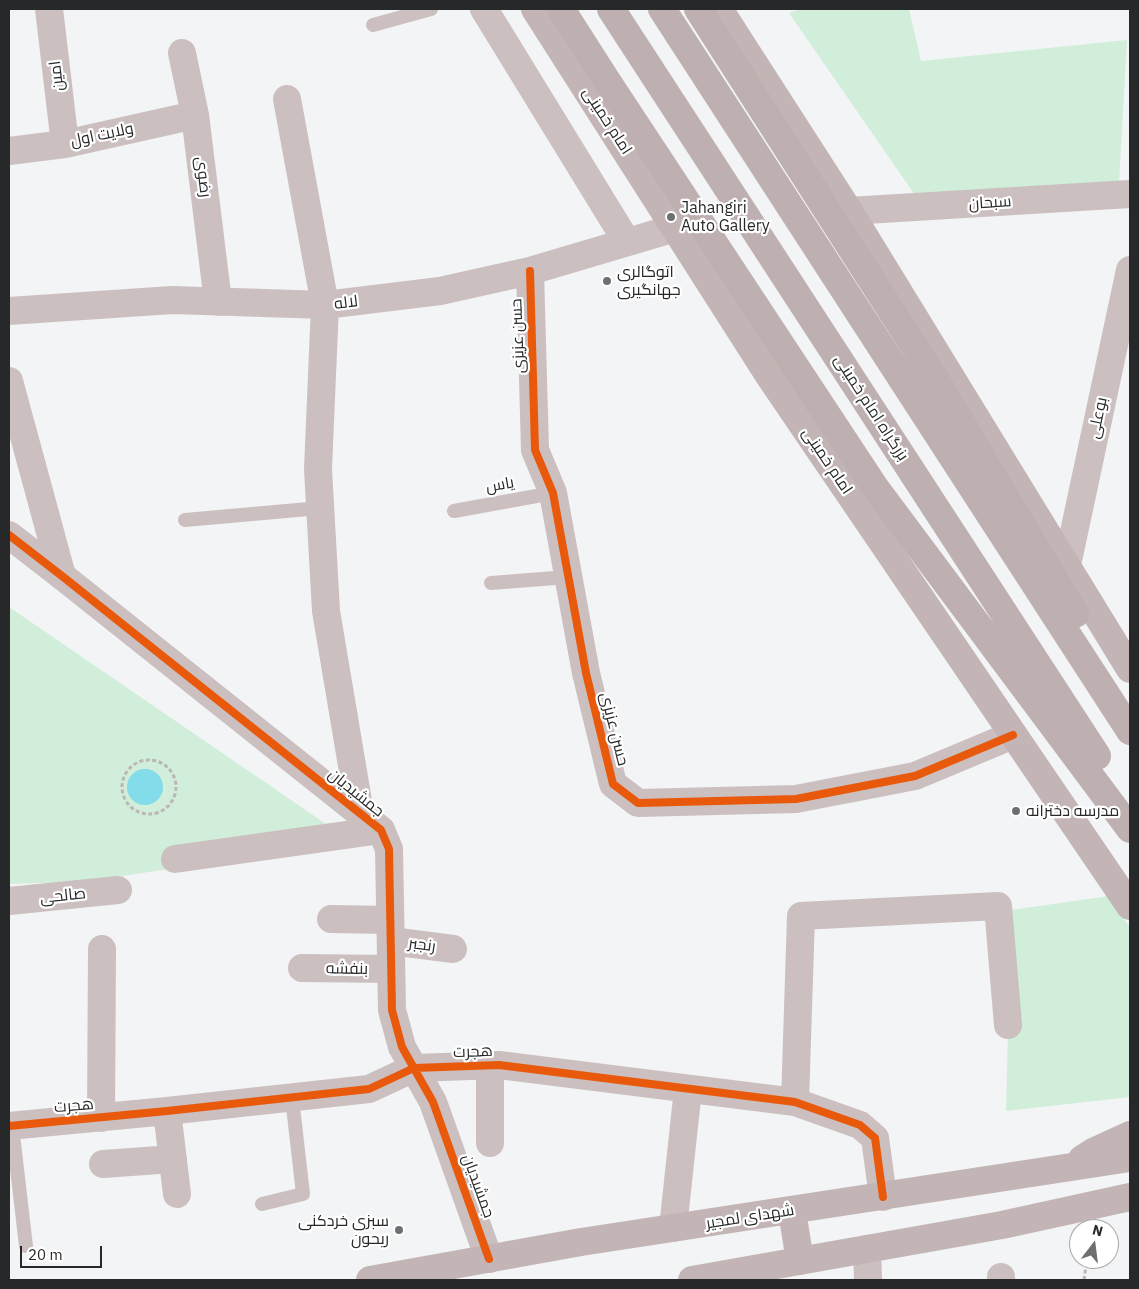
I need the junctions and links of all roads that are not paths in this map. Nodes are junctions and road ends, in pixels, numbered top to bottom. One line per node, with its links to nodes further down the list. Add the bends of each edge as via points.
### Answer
1 (49, 9): 14 (street, امین)
2 (431, 9): 10 (lane)
3 (484, 9): 19 (street)
4 (535, 9): 18 (main road, امام خمینی)
5 (561, 9): 42 (highway, via 874,486)
6 (611, 9): 40 (highway, بزرگراه امام خمینی)
7 (662, 9): 38 (highway)
8 (698, 9): 37 (highway, via 935,379)
9 (720, 9): 17 (main road)
10 (373, 25)
11 (182, 53): 13 (street, رضوی)
12 (287, 100): 24 (street)
13 (195, 115): 14 (street, ولایت اول); 23 (street, رضوی)
14 (66, 144): 15 (street, ولایت اول)
15 (9, 152)
16 (1130, 194): 17 (street, سبحان)
17 (849, 212): 32 (main road)
18 (675, 228): 19 (street, لاله); 39 (main road, امام خمینی, via 773,382)
19 (627, 242): 21 (street, لاله)
20 (1130, 270): 22 (street, بوعلی)
21 (530, 271): 24 (street, لاله, via 440,291); 27 (street, حسن عزیزی, via 535,450)
22 (1127, 301): 32 (street, بوعلی)
23 (218, 302): 24 (street, لاله); 25 (street, لاله, via 172,300)
24 (325, 305): 28 (street, via 318,469)
25 (9, 311)
26 (9, 381): 33 (street)
27 (553, 493): 29 (lane, یاس); 34 (street, حسن عزیزی)
28 (320, 508): 30 (lane); 41 (street, via 326,611)
29 (454, 511)
30 (185, 520)
31 (9, 535): 33 (street, جمشیدیان)
32 (1067, 565): 36 (main road)
33 (62, 576): 41 (street, جمشیدیان)
34 (568, 577): 35 (lane); 39 (street, حسن عزیزی, via 586,672 613,784 638,803 796,799 915,776)
35 (491, 583)
36 (1130, 669)
37 (1130, 708)
38 (1130, 731)
39 (1013, 735): 47 (main road, امام خمینی)
40 (1130, 808)
41 (360, 813): 43 (street, جمشیدیان)
42 (1130, 829)
43 (381, 830): 44 (street); 49 (street, جمشیدیان, via 389,849)
44 (175, 859)
45 (118, 890): 46 (street, صالحی)
46 (9, 901)
47 (1130, 906)
48 (331, 918): 49 (street, رنجبر)
49 (390, 930): 51 (street, رنجبر); 53 (street, جمشیدیان)
50 (102, 949): 61 (street)
51 (453, 949)
52 (302, 968): 53 (street, بنفشه)
53 (391, 969): 56 (street, جمشیدیان, via 392,1010 402,1047)
54 (1008, 1025): 59 (street, via 998,906 801,916)
55 (490, 1065): 56 (street, هجرت); 57 (street, هجرت); 64 (street)
56 (414, 1068): 58 (street, هجرت, via 369,1089); 77 (street, جمشیدیان, via 433,1102)
57 (688, 1089): 59 (street, هجرت); 74 (street)
58 (292, 1098): 60 (street, هجرت); 72 (lane, via 303,1194)
59 (795, 1102): 70 (street, هجرت, via 860,1125 875,1138)
60 (167, 1111): 61 (street, هجرت); 66 (street)
61 (101, 1118): 62 (street, هجرت)
62 (11, 1126): 75 (lane)
63 (1130, 1135): 68 (main road, via 1092,1152)
64 (490, 1143)
65 (1130, 1158): 68 (main road, شهدای لمجیر)
66 (173, 1159): 67 (street); 69 (street)
67 (104, 1164)
68 (1066, 1169): 70 (main road, شهدای لمجیر)
69 (177, 1194)
70 (883, 1197): 73 (main road, شهدای لمجیر)
71 (1130, 1197): 76 (main road, via 1002,1225)
72 (262, 1204)
73 (792, 1210): 74 (main road, شهدای لمجیر); 78 (main road)
74 (673, 1228): 77 (main road, شهدای لمجیر)
75 (26, 1246)
76 (867, 1249): 78 (main road); 81 (street)
77 (489, 1259): 79 (main road, شهدای لمجیر)
78 (800, 1261): 80 (main road)
79 (370, 1280)
80 (692, 1280)
81 (868, 1280)

